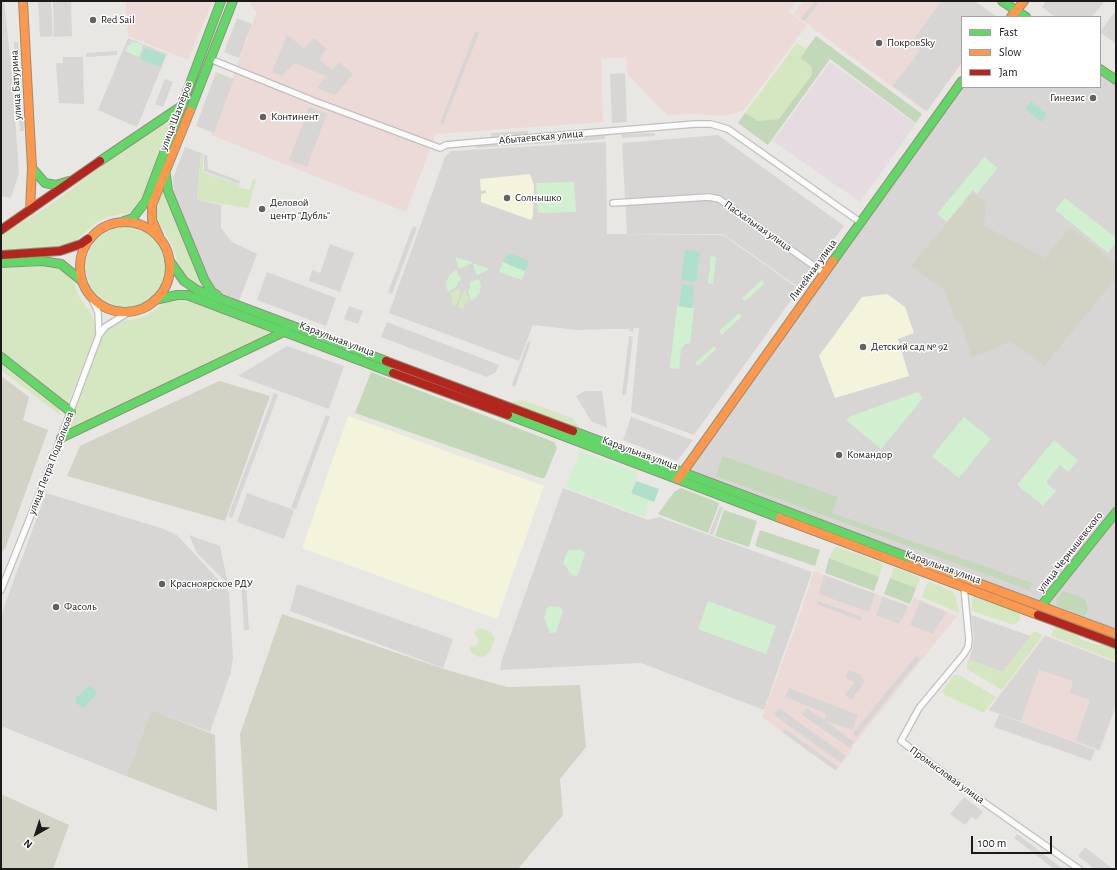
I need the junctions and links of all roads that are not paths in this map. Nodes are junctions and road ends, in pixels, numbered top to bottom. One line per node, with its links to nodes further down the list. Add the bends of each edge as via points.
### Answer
1 (23, 1): 12 (main road, улица Батурина)
2 (221, 1): 11 (main road, улица Шахтёров)
3 (233, 1): 7 (main road, улица Шахтёров)
4 (1002, 1): 6 (main road)
5 (1024, 1): 6 (main road)
6 (1014, 14)
7 (210, 59): 13 (main road, улица Шахтёров); 18 (street, Абытаевская улица, via 440,148 466,143 711,124 728,129)
8 (1101, 70): 9 (main road)
9 (1116, 80)
10 (961, 82): 18 (main road, Линейная улица)
11 (183, 106): 14 (main road); 17 (main road, улица Шахтёров, via 146,201 133,218)
12 (32, 168): 14 (main road, via 40,179 50,185 62,184); 16 (main road, улица Батурина)
13 (166, 172): 21 (main road, улица Шахтёров, via 152,205 152,220); 29 (main road, via 168,191 204,279 212,292)
14 (80, 175): 16 (main road)
15 (613, 203): 25 (street, Пасхальная улица, via 709,196 719,199)
16 (30, 210): 19 (main road)
17 (123, 222): 20 (main road, via 111,224); 21 (main road, via 134,222 144,226)
18 (860, 222): 25 (main road, Линейная улица)
19 (1, 230)
20 (90, 237): 22 (main road, via 81,244 60,251); 26 (main road, via 80,258)
21 (160, 239): 23 (main road)
22 (1, 255)
23 (169, 260): 28 (main road, via 167,282); 29 (main road, Караульная улица, via 190,286)
24 (1, 263): 26 (main road, via 42,261 61,264)
25 (824, 272): 36 (main road, Линейная улица)
26 (82, 282): 27 (main road)
27 (91, 297): 30 (main road, via 108,308); 32 (street, улица Петра Подзолкова, via 98,312)
28 (155, 300): 30 (main road); 31 (main road, Караульная улица, via 177,294 187,295)
29 (227, 301): 36 (main road, Караульная улица)
30 (129, 312): 32 (street, улица Петра Подзолкова, via 105,327)
31 (286, 331): 35 (main road); 36 (main road, Караульная улица, via 422,384)
32 (99, 335): 34 (street, улица Петра Подзолкова)
33 (1, 357): 34 (main road)
34 (71, 412): 35 (street, улица Петра Подзолкова)
35 (61, 438): 39 (street, улица Петра Подзолкова)
36 (680, 476): 38 (main road, Караульная улица); 40 (main road, Караульная улица)
37 (1116, 512): 40 (main road, улица Чернышевского)
38 (964, 587): 40 (main road, Караульная улица); 43 (street, Промысловая улица, via 968,647 919,708 901,741)
39 (1, 590)
40 (1039, 610): 41 (main road, Караульная улица); 42 (main road, Караульная улица)
41 (1116, 634)
42 (1116, 644)
43 (1079, 869)

